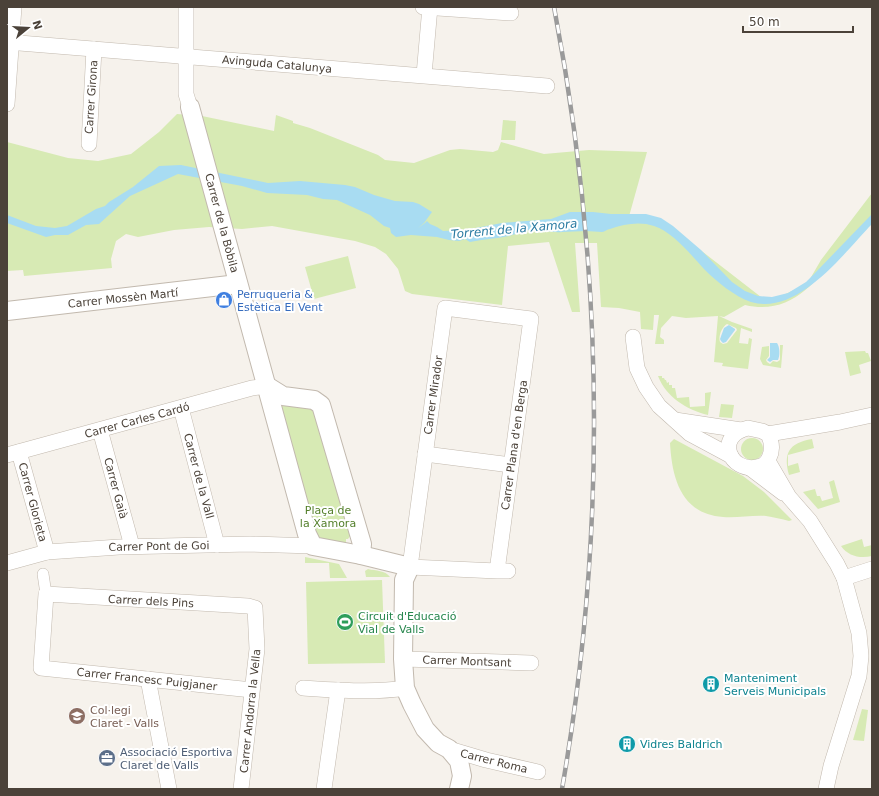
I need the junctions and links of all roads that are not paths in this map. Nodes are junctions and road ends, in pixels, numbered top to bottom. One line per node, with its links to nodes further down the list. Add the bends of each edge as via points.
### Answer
1 (14, 7): 5 (street)
2 (186, 7): 7 (street, Carrer de la Bòbila)
3 (428, 7): 4 (street); 8 (street)
4 (511, 13)
5 (9, 43): 6 (street, Avinguda Catalunya); 10 (street)
6 (94, 49): 7 (street, Avinguda Catalunya); 12 (street, Carrer Girona)
7 (187, 58): 8 (street, Avinguda Catalunya); 11 (street, Carrer de la Bòbila, via 186,94)
8 (424, 75): 9 (street, Avinguda Catalunya)
9 (547, 86)
10 (7, 104)
11 (190, 107): 13 (street, Carrer de la Bòbila)
12 (89, 144)
13 (238, 284): 14 (street, Carrer Mossèn Martí); 17 (street, Carrer de la Bòbila)
14 (7, 311)
15 (531, 319): 25 (street, Carrer Mirador, via 445,308); 28 (street, Carrer Plana d'en Berga)
16 (633, 337): 20 (street, via 637,368 646,387 660,406)
17 (267, 386): 18 (street, Carrer Carles Cardó); 33 (street, via 303,520); 34 (street, via 283,396 314,400 321,405 362,544)
18 (181, 408): 21 (street, Carrer Carles Cardó); 31 (street, Carrer de la Vall)
19 (872, 415): 23 (street)
20 (675, 420): 22 (street); 26 (street, via 690,434)
21 (100, 430): 24 (street, Carrer Carles Cardó); 32 (street, Carrer Gaià)
22 (741, 430): 23 (street, via 748,428); 26 (street, via 729,442)
23 (768, 434): 27 (street, via 772,446)
24 (13, 453): 35 (street, Carrer Glorieta)
25 (425, 454): 28 (street); 37 (street, Carrer Mirador)
26 (731, 456): 29 (street, via 739,464)
27 (768, 461): 29 (street, via 763,466); 30 (street)
28 (511, 465): 37 (street, Carrer Plana d'en Berga, via 503,571)
29 (750, 468): 30 (street)
30 (789, 496): 40 (street, via 810,521 838,564)
31 (217, 545): 32 (street, Carrer Pont de Goi); 33 (street, Carrer Pont de Goi)
32 (132, 546): 35 (street, Carrer Pont de Goi)
33 (313, 546): 34 (street)
34 (361, 555): 37 (street)
35 (49, 556): 36 (street, Carrer Pont de Goi)
36 (7, 563)
37 (410, 567): 43 (street, Carrer Mirador, via 404,580)
38 (872, 569): 40 (street)
39 (43, 574): 41 (street)
40 (844, 578): 46 (street, via 859,633)
41 (46, 594): 42 (street, Carrer dels Pins); 45 (street, Carrer Francesc Puigjaner, via 41,668)
42 (251, 605): 49 (street, Carrer Andorra la Vella, via 257,649)
43 (403, 659): 44 (street, Carrer Montsant); 48 (street, Carrer Mirador)
44 (531, 663)
45 (148, 679): 49 (street, Carrer Francesc Puigjaner); 53 (street)
46 (865, 679): 57 (street, via 831,766)
47 (303, 688): 50 (street)
48 (405, 688): 50 (street); 51 (street, Carrer Mirador, via 425,729 438,743)
49 (252, 690): 54 (street, Carrer Andorra la Vella)
50 (338, 690): 55 (street)
51 (449, 749): 52 (street, Carrer Roma); 56 (street, Carrer Mirador, via 458,761 462,776)
52 (538, 772)
53 (169, 789)
54 (241, 789)
55 (324, 789)
56 (459, 789)
57 (826, 789)

